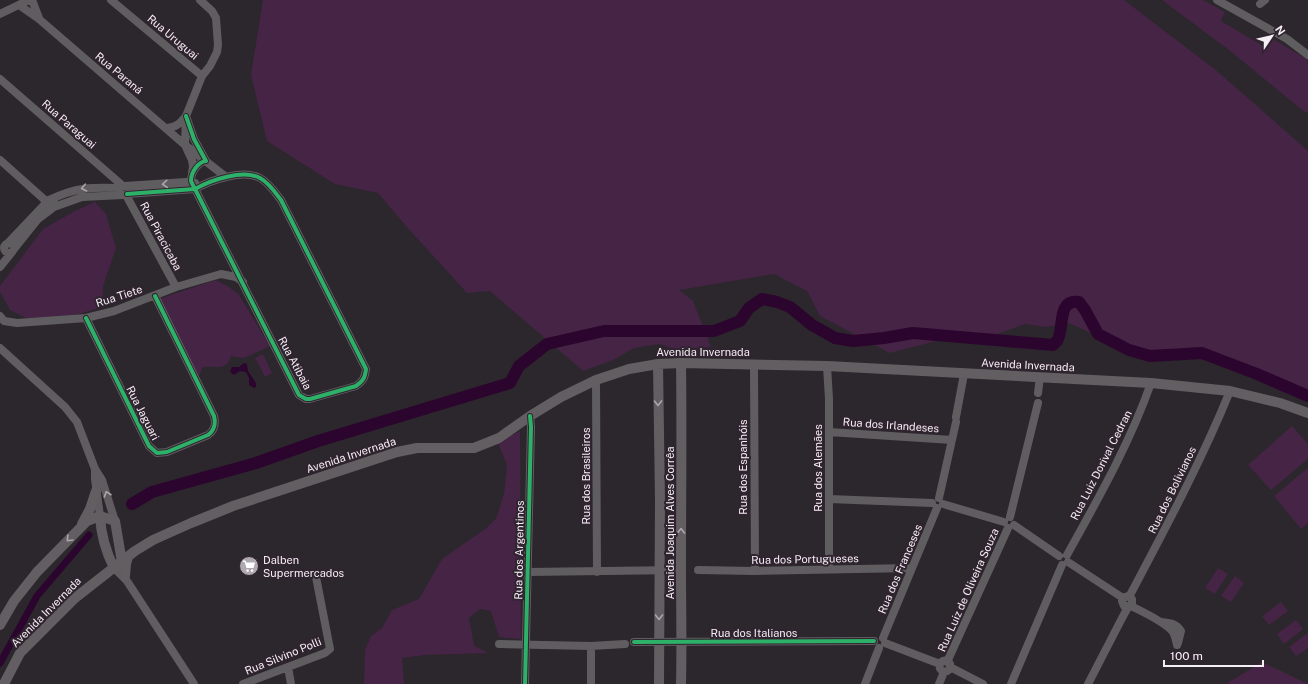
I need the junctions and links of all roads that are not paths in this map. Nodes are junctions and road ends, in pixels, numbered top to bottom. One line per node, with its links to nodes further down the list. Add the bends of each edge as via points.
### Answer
1 (29, 0): 6 (street)
2 (32, 0): 8 (street, Rua Paraná)
3 (111, 0): 10 (street, Rua Uruguai)
4 (200, 0): 10 (street, via 216,18 218,45 210,66)
5 (1217, 0): 9 (street, via 1287,39)
6 (19, 5): 7 (street); 8 (street, Rua Paraná)
7 (0, 14)
8 (39, 19): 13 (street, Rua Paraná)
9 (1308, 55)
10 (202, 76): 12 (street)
11 (0, 79): 19 (street, Rua Paraguai)
12 (186, 116): 13 (street, via 180,124); 14 (street); 16 (street, via 194,139)
13 (167, 128): 14 (street, Rua Paraná)
14 (185, 145): 16 (street, Rua Paraná); 18 (street, Rua Paraná, via 192,160)
15 (0, 160): 20 (street)
16 (206, 161): 17 (street, Rua Paraná); 18 (street, via 199,164)
17 (226, 177): 18 (street, via 204,184); 23 (street, Rua Atibaia, via 250,174 260,178 269,184 281,200 366,369 362,382 310,399 299,395)
18 (193, 182): 19 (street); 23 (street, Rua Atibaia)
19 (124, 191): 20 (street); 24 (street, Rua Piracicaba)
20 (49, 204): 21 (street, via 38,219)
21 (6, 247): 22 (street)
22 (0, 268)
23 (243, 282): 24 (street, Rua Tiete, via 236,277 221,274)
24 (176, 287): 25 (street, Rua Tiete)
25 (155, 296): 27 (street, Rua Tiete); 27 (street, Rua Jaguari, via 216,422 213,432 167,452 157,453 149,446)
26 (0, 316): 27 (street, Rua Tiete, via 4,321 17,323)
27 (86, 318)
28 (0, 348): 44 (street, via 65,407 80,428)
29 (681, 362): 30 (main road, Avenida Invernada); 31 (main road, Avenida Invernada); 57 (main road, Avenida Joaquim Alves Corrêa, one-way to 29)
30 (658, 364): 35 (main road, Avenida Invernada, via 629,369); 59 (main road, Avenida Joaquim Alves Corrêa, one-way to 59)
31 (754, 364): 32 (main road, Avenida Invernada); 60 (street, Rua dos Espanhóis)
32 (827, 366): 33 (main road, Avenida Invernada); 42 (street, Rua dos Alemães)
33 (964, 374): 34 (main road, Avenida Invernada); 43 (street, Rua dos Franceses)
34 (1040, 377): 36 (main road, Avenida Invernada); 38 (street)
35 (596, 380): 41 (main road, Avenida Invernada); 62 (street, Rua dos Brasileiros)
36 (1151, 383): 37 (main road, Avenida Invernada); 54 (street, Rua Luiz Dorival Cedran, via 1142,410 1109,479)
37 (1230, 392): 40 (main road, Avenida Invernada, via 1280,403); 66 (street, Rua dos Bolivianos, via 1178,504)
38 (1038, 393)
39 (1038, 403): 50 (street, Rua Luiz de Oliveira Souza)
40 (1308, 413)
41 (530, 416): 53 (main road, Avenida Invernada, via 499,438 481,446 417,448 397,452 233,506 153,540); 61 (street, Rua dos Argentinos)
42 (829, 432): 43 (street, Rua dos Irlandeses); 46 (street, Rua dos Alemães)
43 (952, 440): 47 (street, Rua dos Franceses)
44 (95, 469): 45 (street); 49 (street, one-way to 44, via 102,480)
45 (96, 491): 48 (street); 51 (main road)
46 (829, 499): 47 (street); 56 (street, Rua dos Alemães)
47 (938, 503): 50 (street); 55 (street, Rua dos Franceses)
48 (100, 516): 49 (main road); 51 (main road, Avenida Invernada); 53 (main road, via 105,547)
49 (115, 521): 52 (main road)
50 (1009, 523): 54 (street); 78 (street, Rua Luiz de Oliveira Souza)
51 (81, 526): 69 (main road, Avenida Invernada, one-way to 69, via 37,572 14,601)
52 (118, 544): 53 (main road); 53 (main road, via 125,551)
53 (125, 560): 63 (main road, Avenida Invernada); 65 (street); 65 (main road)
54 (1064, 560): 66 (street); 91 (street, Rua Luiz Dorival Cedran)
55 (912, 568): 56 (street, Rua dos Portugueses); 73 (street, Rua dos Franceses)
56 (829, 569): 60 (street, Rua dos Portugueses)
57 (681, 570): 59 (street); 72 (main road, Avenida Joaquim Alves Corrêa)
58 (698, 570): 60 (street, Rua dos Portugueses)
59 (659, 571): 62 (street); 71 (main road, Avenida Joaquim Alves Corrêa, one-way to 71)
60 (755, 571)
61 (527, 572): 62 (street); 75 (street, Rua dos Argentinos)
62 (597, 572)
63 (103, 575): 65 (main road); 80 (main road, Avenida Invernada, via 75,598 20,653)
64 (316, 577): 79 (street, Rua Silvino Polli, via 330,649)
65 (124, 578): 81 (street)
66 (1126, 597): 67 (street, via 1123,604)
67 (1130, 606): 68 (street); 92 (street)
68 (1160, 622)
69 (0, 626)
70 (634, 642): 71 (street, Rua dos Italianos)
71 (659, 642): 72 (street, Rua dos Italianos); 86 (main road, Avenida Joaquim Alves Corrêa)
72 (682, 642): 73 (street, Rua dos Italianos); 87 (main road, Avenida Joaquim Alves Corrêa)
73 (880, 643): 78 (street, Rua dos Italianos); 88 (street, Rua dos Franceses)
74 (499, 644): 75 (street)
75 (525, 644): 77 (street); 84 (street, Rua dos Argentinos)
76 (624, 644): 77 (street)
77 (591, 646): 85 (street)
78 (945, 666): 89 (street, Rua Luiz de Oliveira Souza); 90 (street, Rua dos Italianos)
79 (288, 667): 82 (street, Rua Silvino Polli); 83 (street)
80 (4, 684)
81 (194, 684)
82 (244, 684)
83 (291, 684)
84 (525, 684)
85 (591, 684)
86 (659, 684)
87 (681, 684)
88 (865, 684)
89 (939, 684)
90 (983, 684)
91 (1011, 684)
92 (1088, 684)

